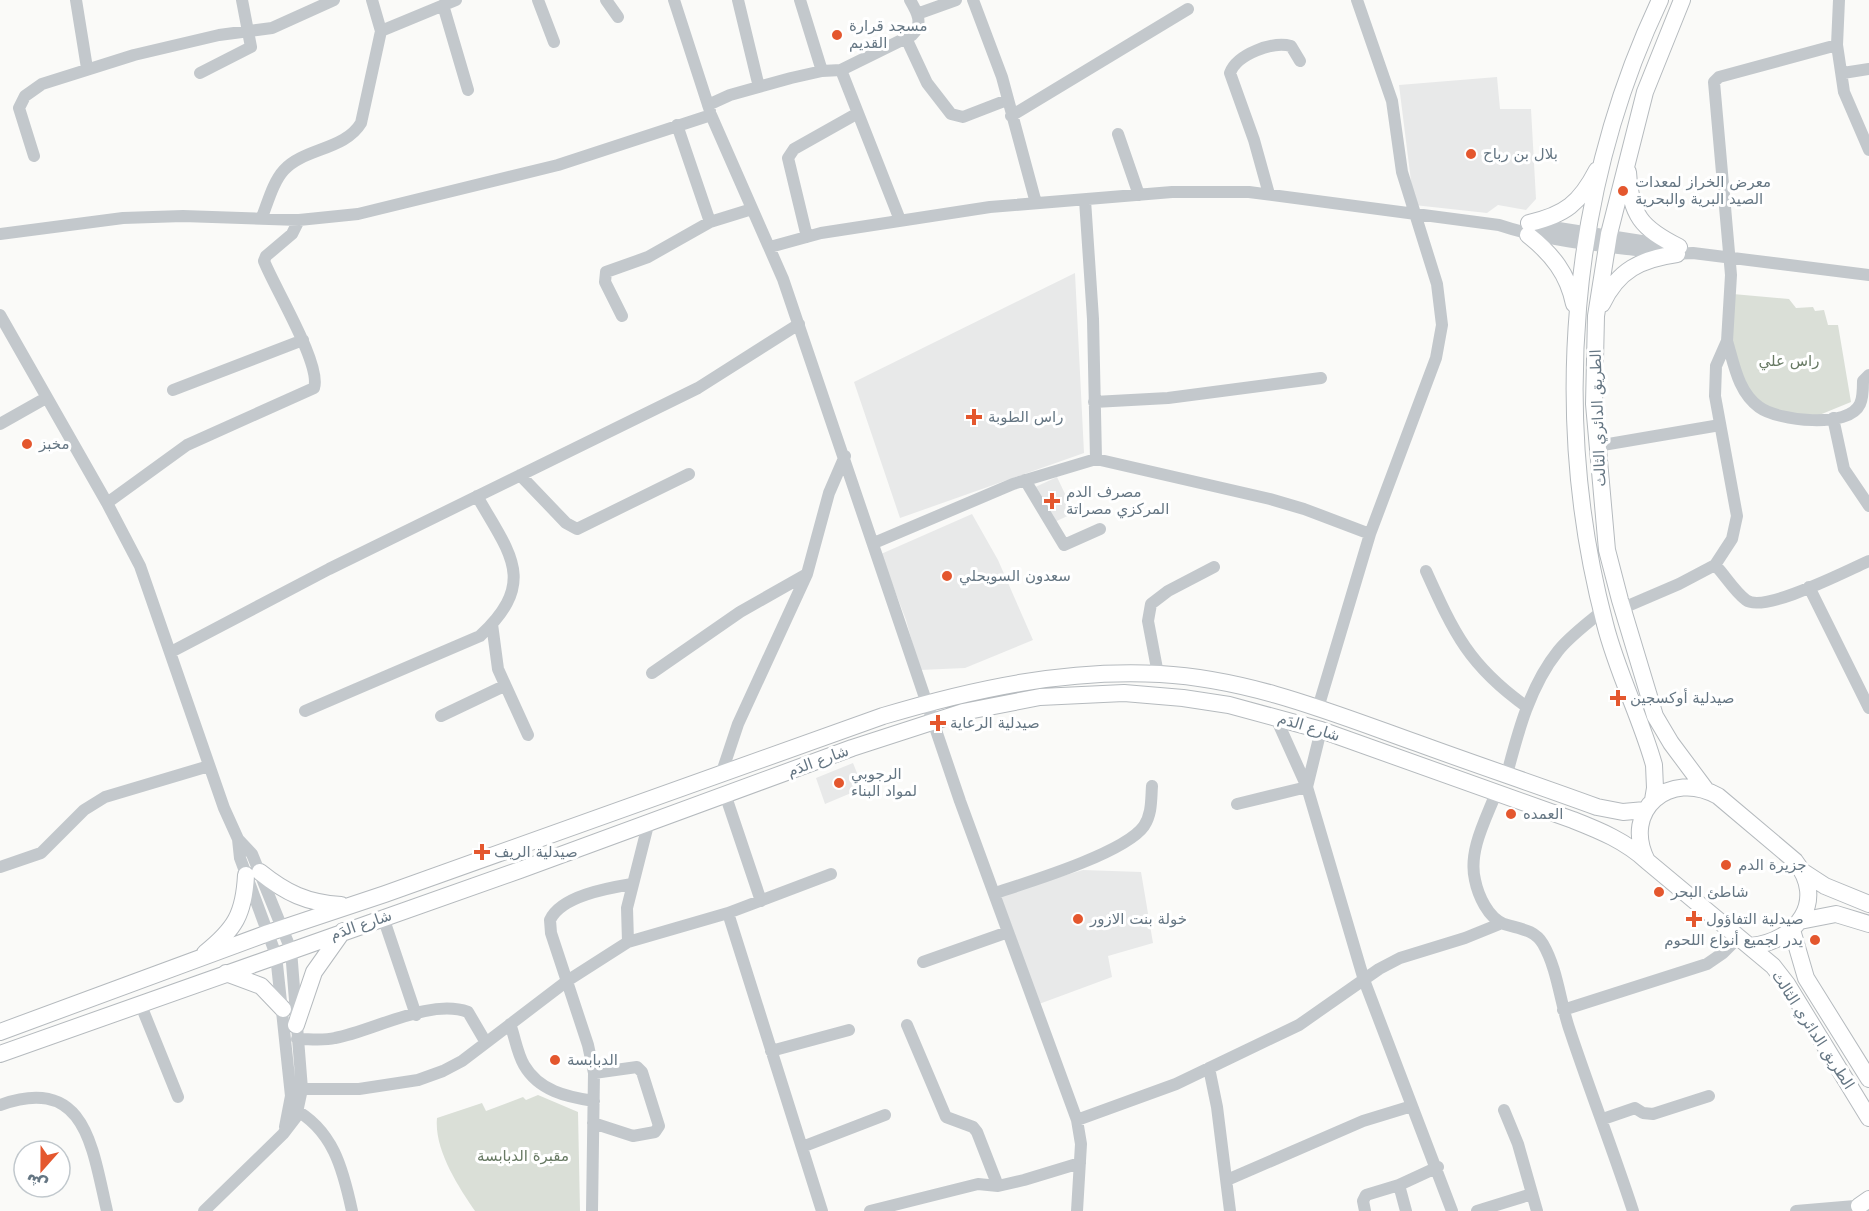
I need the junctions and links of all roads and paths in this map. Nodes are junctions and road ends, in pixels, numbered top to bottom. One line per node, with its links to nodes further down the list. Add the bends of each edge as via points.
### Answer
1 (76, 0): 28 (street)
2 (242, 0): 22 (street)
3 (334, 0): 22 (street, via 284,25)
4 (372, 0): 23 (street)
5 (456, 0): 18 (street)
6 (538, 0): 25 (street)
7 (606, 0): 21 (street)
8 (674, 0): 37 (street)
9 (738, 0): 34 (street)
10 (800, 0): 31 (street)
11 (910, 0): 20 (street)
12 (956, 0): 20 (street)
13 (973, 0): 36 (street)
14 (1357, 0): 51 (street, via 1392,101 1402,172)
15 (1660, 0): 43 (main road, الطريق الدائري الثالث, via 1620,102)
16 (1682, 0): 45 (main road, الطريق الدائري الثالث, via 1653,71)
17 (1839, 0): 26 (street)
18 (443, 5): 23 (street); 35 (street)
19 (1188, 9): 39 (street)
20 (917, 14): 24 (street, via 918,29)
21 (618, 16)
22 (250, 31): 28 (street, via 178,44); 32 (street, via 251,47)
23 (381, 31): 52 (street, via 367,101 356,131 285,169)
24 (906, 38): 30 (street); 36 (street, via 927,83 951,114 963,117)
25 (554, 42)
26 (1837, 45): 33 (street); 63 (street, via 1719,77 1714,82)
27 (1300, 61): 46 (street, via 1291,46 1279,44 1239,60 1230,73)
28 (87, 68): 44 (street, via 42,84 21,102 20,116)
29 (1869, 69): 33 (street)
30 (841, 70): 31 (street); 38 (street)
31 (822, 71): 34 (street)
32 (200, 73)
33 (1843, 73): 42 (street, via 1844,93)
34 (759, 87): 37 (street)
35 (468, 90)
36 (1007, 100): 39 (street)
37 (710, 110): 40 (street); 50 (street)
38 (858, 113): 54 (street); 58 (street, via 794,149 788,158)
39 (1011, 116): 49 (street)
40 (677, 125): 53 (street, via 558,165 472,187 358,214); 55 (street)
41 (1118, 134): 47 (street)
42 (1869, 150)
43 (1607, 151): 56 (main road, via 1576,202); 59 (main road, الطريق الدائري الثالث)
44 (34, 156)
45 (1626, 158): 60 (main road, الطريق الدائري الثالث); 62 (main road, via 1631,197 1639,219 1655,235)
46 (1269, 194): 47 (street, via 1226,191); 51 (street)
47 (1139, 195): 48 (street)
48 (1085, 200): 49 (street); 78 (street, via 1094,319)
49 (1036, 203): 54 (street)
50 (752, 209): 55 (street); 61 (street)
51 (1415, 215): 56 (street); 92 (street, via 1437,284 1441,336)
52 (262, 217): 53 (street); 57 (street, via 123,218)
53 (298, 220): 70 (street, via 292,234 264,261)
54 (900, 220): 58 (street)
55 (710, 222): 67 (street, via 648,257 606,272 605,282)
56 (1529, 229): 59 (street); 65 (main road, via 1555,259 1572,293)
57 (0, 234)
58 (807, 237): 61 (street)
59 (1587, 237): 60 (street); 65 (main road, الطريق الدائري الثالث)
60 (1607, 240): 62 (street); 68 (main road, الطريق الدائري الثالث)
61 (770, 247): 69 (street)
62 (1683, 251): 63 (street); 68 (main road, via 1628,269 1612,286)
63 (1730, 258): 64 (street); 71 (street)
64 (1869, 275)
65 (1577, 314): 72 (main road, الطريق الدائري الثالث)
66 (0, 315): 77 (street)
67 (622, 316)
68 (1596, 316): 73 (main road, الطريق الدائري الثالث)
69 (799, 324): 83 (street); 86 (street, via 698,388)
70 (303, 340): 76 (street); 89 (street, via 315,380 311,391 230,423 187,445)
71 (1727, 341): 79 (street, via 1735,373 1758,406 1794,420); 81 (street, via 1715,379)
72 (1575, 371): 73 (main road); 101 (main road, الطريق الدائري الثالث, via 1575,429 1586,541)
73 (1593, 371): 82 (main road, الطريق الدائري الثالث)
74 (1869, 375): 79 (street, via 1863,381 1859,406)
75 (1321, 378): 78 (street, via 1168,399)
76 (173, 390)
77 (46, 398): 80 (street); 89 (street)
78 (1094, 402): 84 (street)
79 (1833, 418): 90 (street, via 1844,469)
80 (0, 424)
81 (1720, 425): 82 (street); 95 (street, via 1737,516 1732,539)
82 (1597, 446): 100 (main road, الطريق الدائري الثالث, via 1607,550)
83 (845, 456): 93 (street); 98 (street, via 832,484)
84 (1096, 459): 87 (street); 92 (street, via 1270,499)
85 (689, 474): 86 (street, via 577,529 566,523)
86 (520, 475): 88 (street)
87 (1024, 480): 91 (street, via 1064,545); 93 (street)
88 (477, 496): 102 (street, via 515,569 511,591); 103 (street)
89 (107, 502): 103 (street, via 140,566)
90 (1869, 506)
91 (1100, 529)
92 (1370, 534): 109 (street)
93 (874, 543): 107 (street)
94 (1869, 561): 99 (street)
95 (1715, 565): 99 (street, via 1752,603); 100 (street)
96 (1214, 567): 105 (street, via 1151,604 1148,621)
97 (1426, 570): 108 (street, via 1464,649 1494,681)
98 (807, 574): 104 (street, via 740,612); 119 (street, via 738,724)
99 (1809, 587): 110 (street)
100 (1623, 608): 122 (main road, الطريق الدائري الثالث, via 1656,716)
101 (1602, 611): 108 (street, via 1557,652); 126 (main road, الطريق الدائري الثالث, via 1654,765 1655,788)
102 (492, 624): 106 (street, via 495,660); 111 (street, via 480,636)
103 (171, 652): 117 (street)
104 (652, 673)
105 (1158, 674): 107 (main road, شارع الدَم, via 1047,679); 109 (main road, شارع الدَم, via 1234,684)
106 (504, 686): 112 (street); 116 (street)
107 (927, 703): 114 (street); 119 (main road, شارع الدَم)
108 (1527, 707): 118 (street)
109 (1318, 708): 118 (main road, شارع الدَم)
110 (1869, 708)
111 (305, 711)
112 (441, 716)
113 (1275, 716): 114 (main road, شارع الدَم, via 1183,698 1113,693 1040,697); 115 (main road, شارع الدَم); 121 (street)
114 (934, 720): 124 (main road, شارع الدَم); 134 (street)
115 (1322, 730): 121 (street); 123 (main road, شارع الدَم)
116 (528, 735)
117 (209, 766): 129 (street, via 105,797 84,810 41,853); 131 (street, via 238,839 240,858)
118 (1507, 774): 126 (main road, شارع الدَم, via 1597,807 1623,812)
119 (722, 775): 137 (main road, شارع الدَم)
120 (1152, 786): 134 (street, via 1148,819 1129,841)
121 (1306, 787): 125 (street); 152 (street)
122 (1706, 790): 126 (main road, via 1681,787); 130 (main road, via 1795,861)
123 (1496, 793): 128 (main road, شارع الدَم, via 1596,828 1630,846); 140 (street, via 1476,848 1474,878 1483,902)
124 (725, 794): 127 (main road, شارع الدَم); 135 (street)
125 (1238, 804)
126 (1649, 805): 128 (main road, الطريق الدائري الثالث, via 1638,838)
127 (649, 821): 133 (street); 139 (main road, شارع الدَم)
128 (1647, 861): 147 (main road, الطريق الدائري الثالث)
129 (0, 867)
130 (1804, 873): 136 (main road); 142 (main road, via 1808,897)
131 (253, 874): 137 (main road, via 304,900); 143 (street); 149 (main road, via 235,924)
132 (831, 874): 135 (street)
133 (632, 884): 146 (street, via 627,908); 153 (street, via 587,894 551,917 551,933)
134 (994, 893): 145 (street)
135 (760, 901): 138 (street)
136 (1869, 904)
137 (348, 905): 143 (main road, شارع الدَم)
138 (728, 913): 146 (street); 164 (street)
139 (383, 917): 144 (main road, شارع الدَم); 157 (street)
140 (1502, 923): 152 (street, via 1400,958); 156 (street, via 1527,930 1542,942)
141 (1869, 924): 142 (main road, via 1836,914)
142 (1796, 926): 147 (main road, via 1774,942); 168 (main road, الطريق الدائري الثالث, via 1806,978)
143 (276, 931): 148 (street); 149 (main road, شارع الدَم)
144 (343, 931): 148 (main road, شارع الدَم); 162 (main road, via 314,972)
145 (1008, 932): 150 (street); 180 (street)
146 (628, 942): 153 (street)
147 (1745, 942): 156 (street, via 1707,964); 178 (main road, الطريق الدائري الثالث, via 1787,984)
148 (283, 952): 151 (main road, شارع الدَم); 155 (street); 162 (street)
149 (194, 962): 161 (main road, شارع الدَم)
150 (923, 962)
151 (226, 973): 154 (main road, شارع الدَم); 155 (main road, via 261,986)
152 (1364, 980): 166 (street, via 1299,1024); 174 (street)
153 (567, 981): 158 (street); 167 (street)
154 (140, 1004): 165 (main road, شارع الدَم); 171 (street)
155 (283, 1009): 175 (street)
156 (1563, 1010): 179 (street)
157 (416, 1015): 162 (street, via 337,1038); 163 (street, via 450,1008 468,1012)
158 (510, 1024): 163 (street); 172 (street, via 524,1066 539,1084 561,1095)
159 (907, 1025): 187 (street, via 946,1117 974,1128)
160 (849, 1030): 164 (street)
161 (0, 1032)
162 (297, 1032): 169 (street)
163 (485, 1041): 169 (street, via 454,1065 418,1080 359,1089)
164 (771, 1051): 182 (street)
165 (0, 1054)
166 (1209, 1068): 180 (street, via 1124,1105); 185 (street)
167 (594, 1073): 172 (street); 181 (street, via 637,1067 642,1071 658,1126 655,1132 633,1136)
168 (1869, 1079)
169 (302, 1089): 175 (street)
170 (1709, 1096): 179 (street, via 1653,1114 1635,1108)
171 (178, 1097)
172 (594, 1101): 181 (street)
173 (0, 1105): 190 (street, via 42,1096 64,1104 78,1115)
174 (1412, 1106): 184 (street); 185 (street, via 1363,1121)
175 (294, 1109): 191 (street, via 283,1134); 192 (street, via 310,1119 337,1153)
176 (1504, 1110): 188 (street)
177 (885, 1115): 182 (street)
178 (1869, 1118)
179 (1603, 1119): 203 (street)
180 (1077, 1120): 183 (street)
181 (592, 1123): 193 (street)
182 (802, 1147): 194 (street)
183 (1080, 1163): 187 (street); 196 (street)
184 (1438, 1167): 186 (street); 200 (street)
185 (1227, 1180): 197 (street)
186 (1399, 1185): 198 (street, via 1366,1195); 199 (street)
187 (998, 1186): 195 (street, via 978,1184)
188 (1532, 1194): 201 (street); 202 (street)
189 (1867, 1204): 204 (street)
190 (107, 1211)
191 (204, 1211)
192 (352, 1211)
193 (592, 1211)
194 (822, 1211)
195 (870, 1211)
196 (1077, 1211)
197 (1230, 1211)
198 (1365, 1211)
199 (1406, 1211)
200 (1452, 1211)
201 (1477, 1211)
202 (1537, 1211)
203 (1633, 1211)
204 (1796, 1211)

